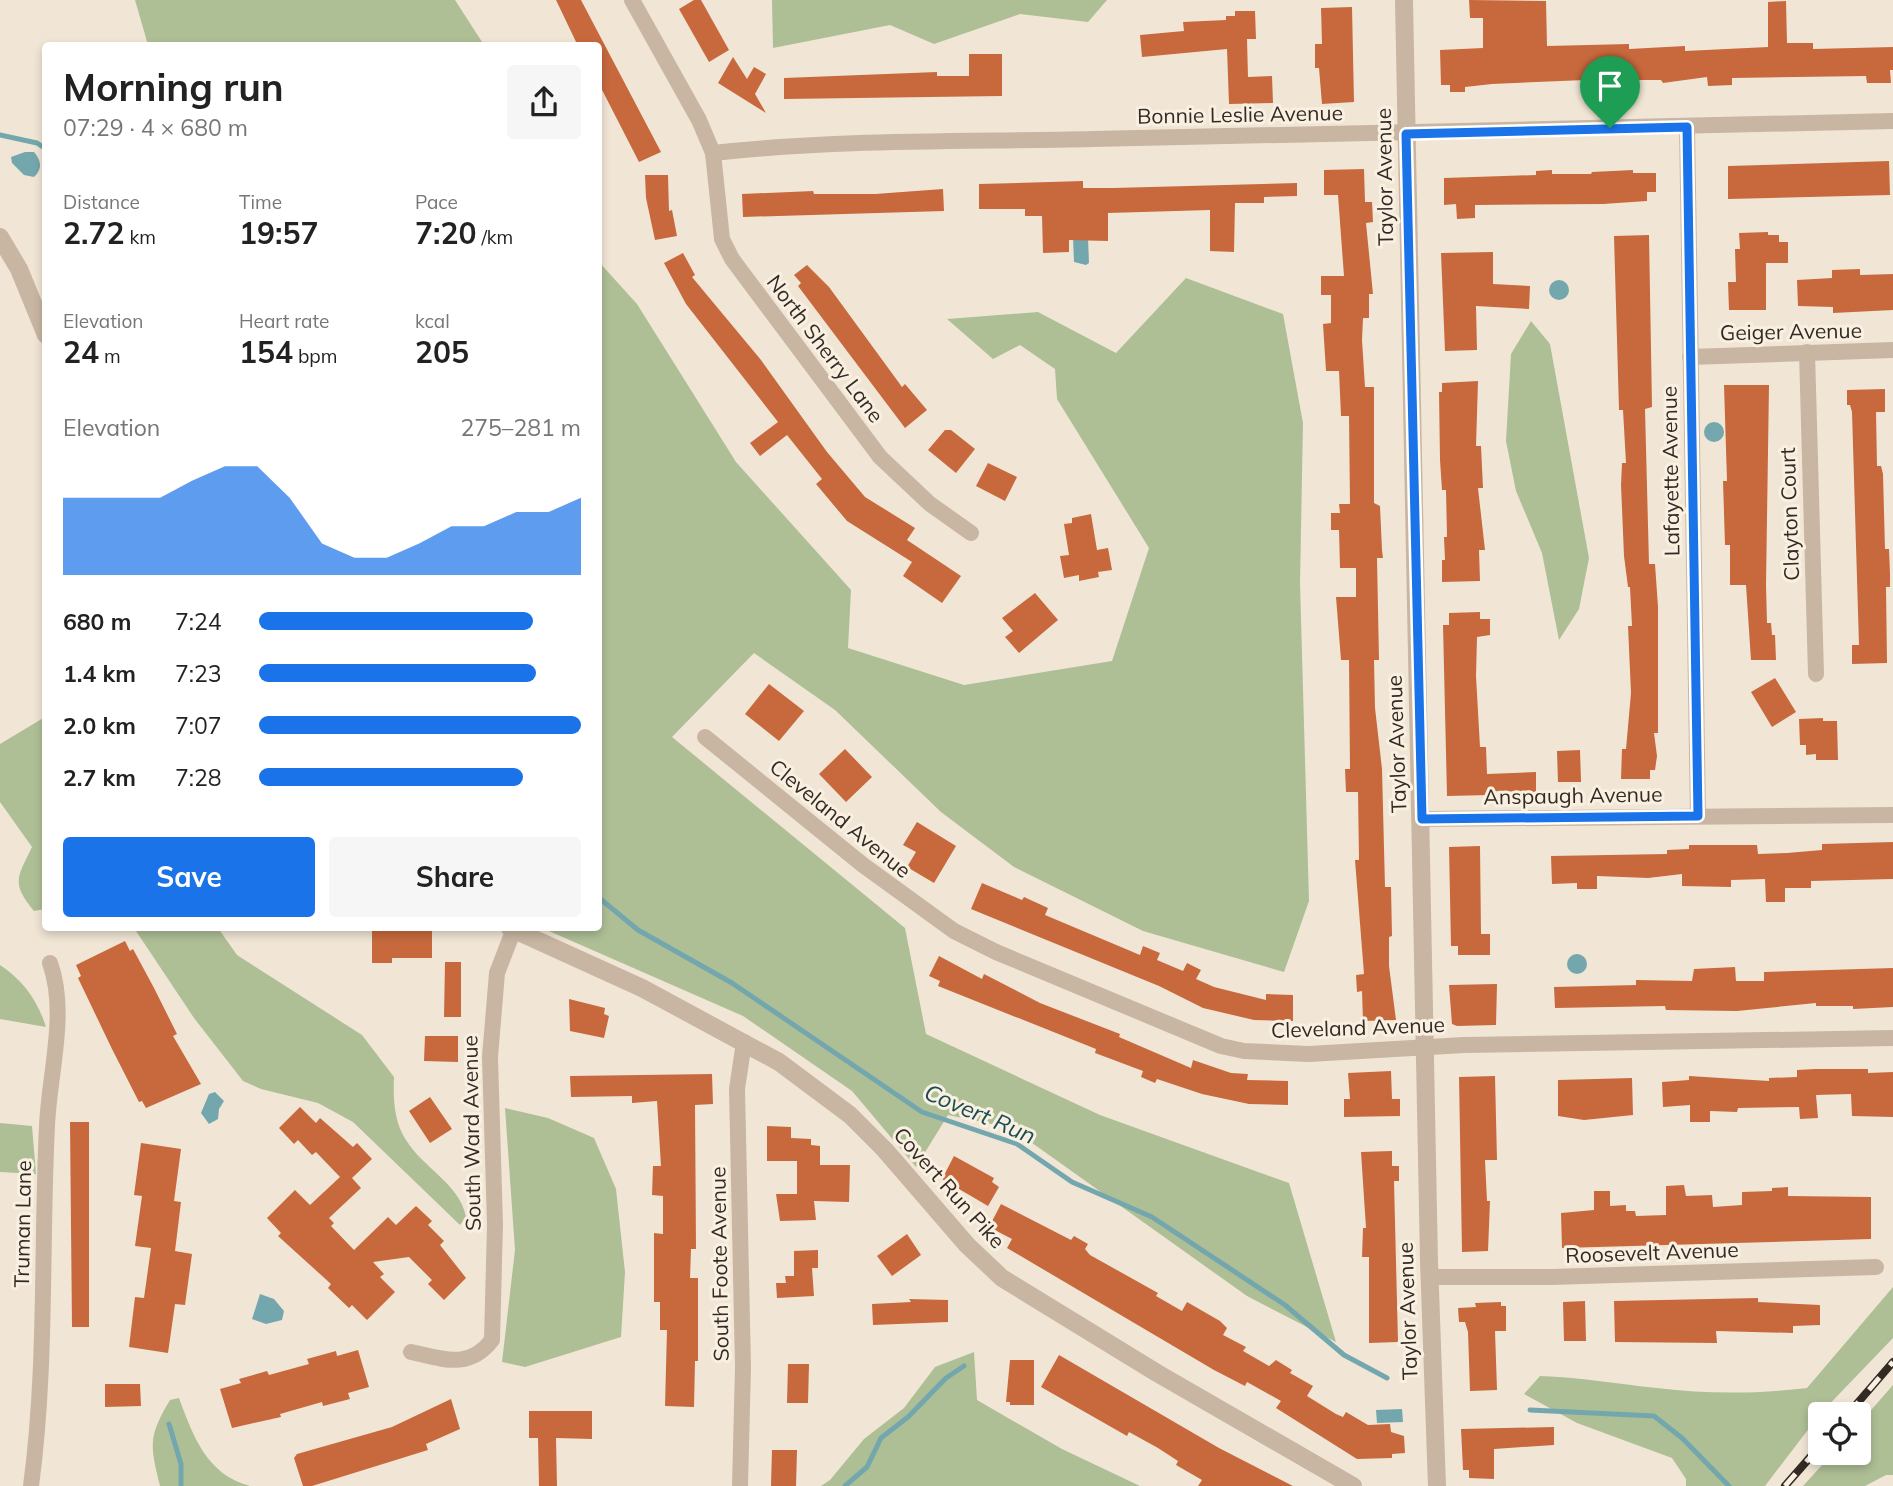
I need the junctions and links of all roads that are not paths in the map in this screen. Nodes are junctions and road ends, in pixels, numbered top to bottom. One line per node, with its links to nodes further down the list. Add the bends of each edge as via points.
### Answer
1 (632, 0): 6 (street, North Sherry Lane)
2 (1404, 0): 5 (street, Taylor Avenue)
3 (1893, 121): 4 (street, Bonnie Leslie Avenue)
4 (1687, 127): 5 (street, Bonnie Leslie Avenue); 11 (street, Lafayette Avenue)
5 (1406, 134): 6 (street, Bonnie Leslie Avenue, via 998,139 774,146); 17 (street, Taylor Avenue)
6 (713, 153): 12 (street, North Sherry Lane, via 722,239 732,259 880,457 930,505)
7 (0, 237): 8 (street)
8 (42, 325)
9 (1893, 350): 10 (street, Geiger Avenue)
10 (1807, 352): 11 (street, Geiger Avenue); 13 (street, Clayton Court)
11 (1690, 357): 16 (street, Lafayette Avenue)
12 (971, 533)
13 (1816, 674)
14 (705, 737): 23 (street, Cleveland Avenue, via 905,899 954,931 1182,1032 1231,1048 1309,1054)
15 (1893, 815): 16 (street, Anspaugh Avenue)
16 (1698, 816): 17 (street, Anspaugh Avenue)
17 (1422, 819): 23 (street, Taylor Avenue)
18 (511, 931): 26 (street, South Ward Avenue, via 497,973 490,1057 495,1225 492,1340 466,1360 453,1362)
19 (519, 931): 22 (street, Covert Run Pike, via 592,963)
20 (50, 963): 27 (street, Truman Lane, via 57,984 56,1025 48,1100 44,1284)
21 (1893, 1038): 23 (street, Cleveland Avenue)
22 (744, 1042): 28 (street, South Foote Avenue, via 737,1089 743,1388); 29 (street, Covert Run Pike, via 850,1115 1002,1278)
23 (1426, 1047): 25 (street, Taylor Avenue)
24 (1875, 1267): 25 (street, Roosevelt Avenue)
25 (1430, 1277): 30 (street, Taylor Avenue)
26 (411, 1352)
27 (31, 1486)
28 (740, 1486)
29 (1353, 1486)
30 (1437, 1486)

